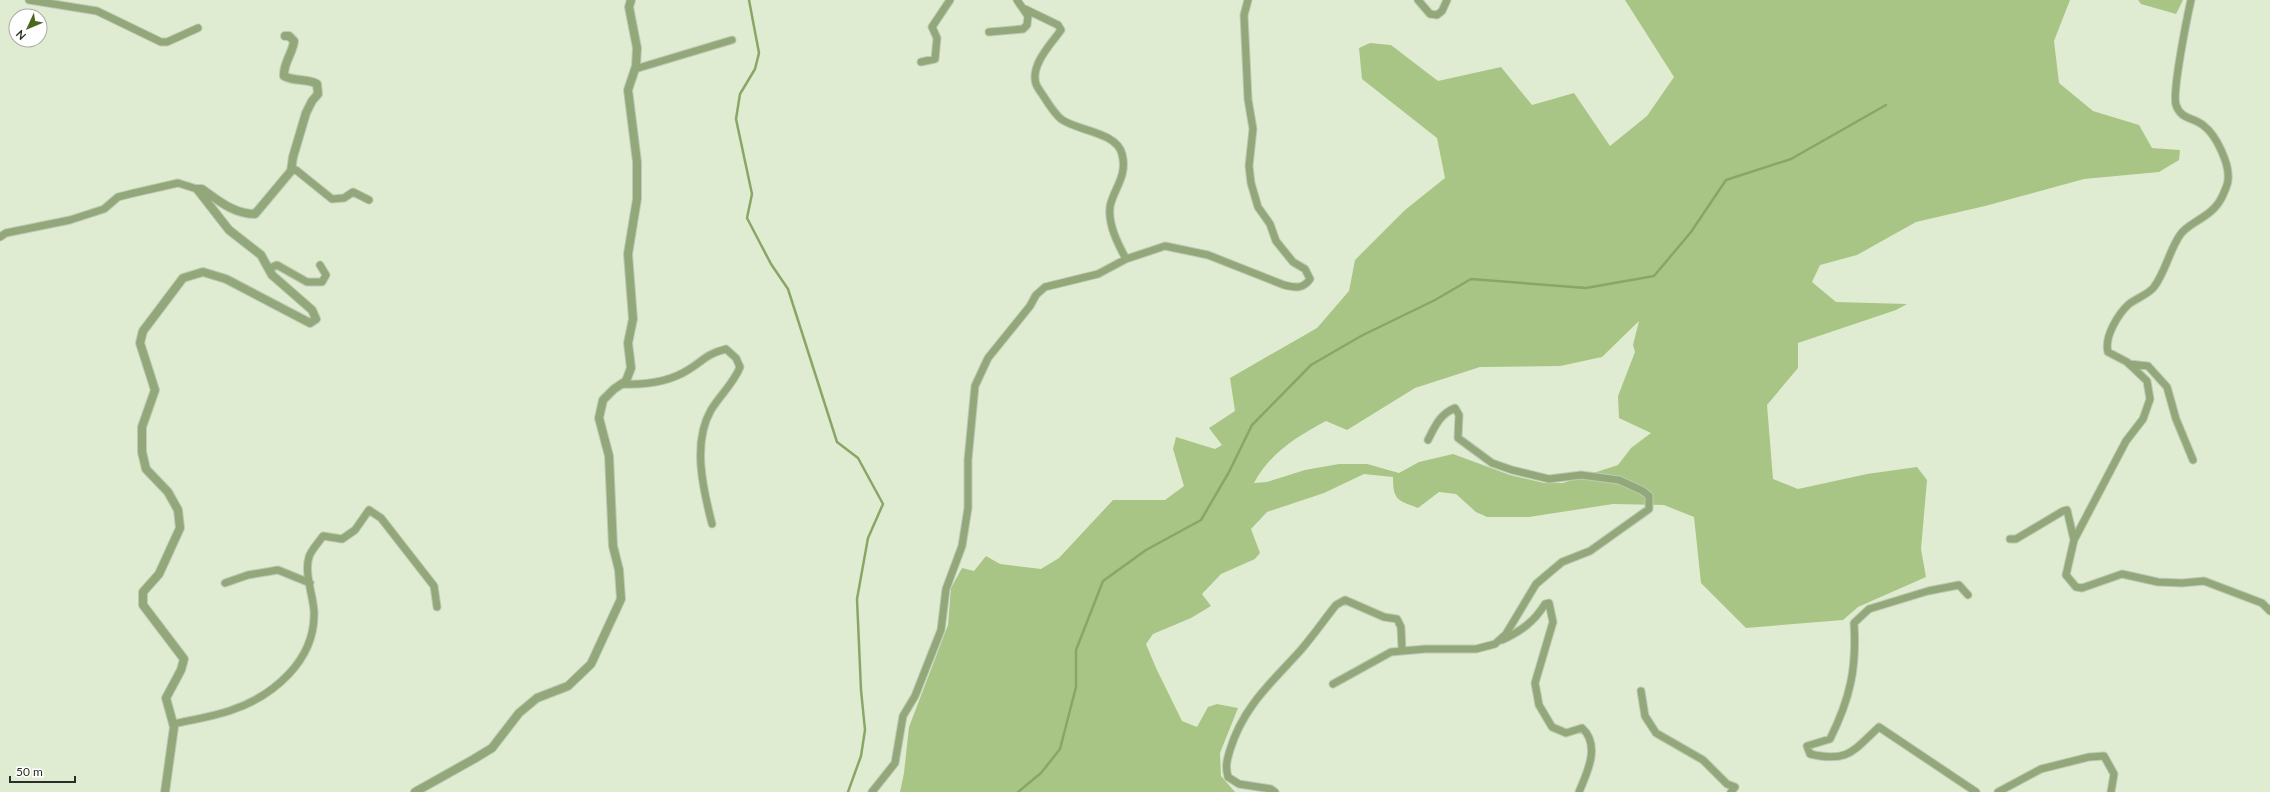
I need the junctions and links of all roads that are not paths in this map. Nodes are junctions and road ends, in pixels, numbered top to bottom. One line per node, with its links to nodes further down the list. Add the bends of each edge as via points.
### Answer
1 (29, 0): 10 (street, via 97,11 161,42 167,42)
2 (631, 0): 15 (street, via 629,7 637,48)
3 (950, 0): 14 (street, via 932,27 937,38 935,59)
4 (1017, 0): 9 (street)
5 (1248, 0): 20 (street, via 1244,15 1248,99 1254,129 1249,166 1251,183 1258,206 1270,224 1276,241 1293,262 1306,269 1310,279 1305,286 1297,288 1208,255 1165,246)
6 (1418, 0): 7 (street, via 1430,14 1437,15)
7 (1447, 0)
8 (2191, 0): 23 (street, via 2176,86 2176,104 2180,114 2203,124 2211,132 2227,166 2228,180 2221,199 2208,215 2180,234 2162,276 2153,289 2128,305 2112,328 2106,344 2108,352)
9 (1025, 9): 11 (street, via 1028,16 1027,25 1023,28); 20 (street, via 1058,25 1061,30 1039,63 1036,74 1036,84 1050,105 1061,118 1077,128 1100,134 1116,143 1122,154 1120,185 1110,207 1118,245)
10 (198, 28)
11 (989, 32)
12 (285, 36): 16 (street, via 294,41 294,48 284,69 284,76 310,80 318,84 319,89 306,113)
13 (732, 40): 15 (street)
14 (921, 62)
15 (635, 69): 24 (street, via 628,90 637,162 637,200 628,254 634,320 628,343 631,368 626,381)
16 (291, 171): 17 (street, via 255,214 244,214 226,207); 18 (street, via 296,170 332,199 344,198 353,192)
17 (197, 189): 19 (street, via 178,183 134,192 118,197 104,209); 22 (street, via 229,230 261,255)
18 (369, 200)
19 (0, 237)
20 (1126, 259): 42 (street, via 1098,274 1045,287 1009,329 981,372 975,386 968,460 968,508 962,546 946,589 941,630 915,696 903,716 898,732 895,763)
21 (320, 265): 22 (street, via 326,275 322,282 307,282 277,265)
22 (270, 268): 39 (street, via 272,275 312,310 316,319 310,323 297,318 226,279 203,272 183,278 143,331 140,343 155,390 142,427 142,452 146,469 168,492 178,510 180,528 159,574 143,592 143,605 184,659 166,698)
23 (2129, 364): 26 (street, via 2148,366 2167,387 2176,419); 29 (street, via 2147,381 2150,399 2143,419 2126,441)
24 (621, 384): 27 (street, via 636,385 675,377 689,370 704,356 726,348 736,358 740,367 737,375 711,410 702,429 701,462); 41 (street, via 603,400 599,418 609,456 613,546 619,570 621,599 591,664 568,686 537,698 519,713 492,748)
25 (1428, 440): 35 (street, via 1438,421 1447,411 1455,408 1459,415 1458,438 1492,463 1549,479 1581,475 1620,480 1649,496 1650,509 1642,516 1622,527 1590,551 1562,562 1536,584 1506,634)
26 (2193, 460)
27 (712, 524)
28 (2010, 539): 29 (street, via 2016,539 2067,510)
29 (2074, 540): 34 (street, via 2066,575 2076,587 2082,588 2122,574 2158,582 2204,581 2262,603)
30 (225, 583): 31 (street, via 248,575 278,570)
31 (310, 583): 33 (street, via 309,556 323,536 342,539 355,530 369,510 381,518 434,586); 39 (street, via 314,613 309,644 294,670 263,697 229,711)
32 (1968, 595): 46 (street, via 1959,586 1928,591 1869,609 1854,623 1854,666 1850,695 1830,739 1807,746 1810,754 1829,758 1848,755 1879,727)
33 (437, 607)
34 (2270, 610)
35 (1495, 644): 36 (street, via 1476,649); 44 (street, via 1521,631 1537,617 1545,604 1549,603 1553,622 1535,683 1539,705 1552,727 1566,732 1582,728 1587,732 1593,752)
36 (1402, 650): 37 (street, via 1391,652); 43 (street, via 1401,627 1397,619 1384,617 1344,600 1336,605 1300,651 1265,688 1235,733 1225,768 1228,777 1238,784 1271,789)
37 (1333, 684)
38 (1641, 691): 45 (street, via 1645,716 1656,733 1703,760 1727,784 1735,787)
39 (173, 724): 40 (street)
40 (165, 792)
41 (415, 792)
42 (872, 792)
43 (1275, 792)
44 (1579, 792)
45 (1731, 792)
46 (1976, 792)
47 (1998, 792): 48 (street, via 2041,769 2089,757 2104,756 2114,774)
48 (2111, 792)

